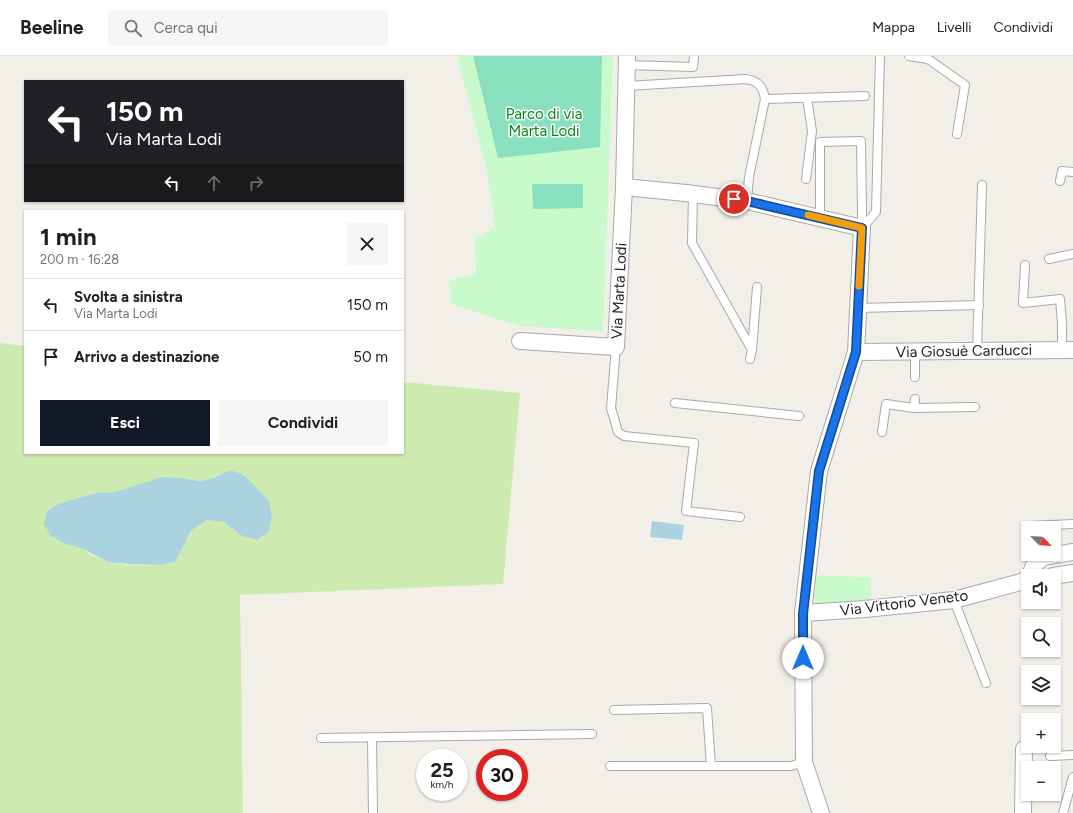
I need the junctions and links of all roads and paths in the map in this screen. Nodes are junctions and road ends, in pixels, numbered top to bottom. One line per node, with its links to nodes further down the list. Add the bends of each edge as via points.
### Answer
1 (694, 56): 4 (lane, via 693,67)
2 (880, 56): 18 (lane, via 876,212)
3 (909, 56): 9 (lane, via 928,59 965,85)
4 (627, 60): 5 (street, Via Marta Lodi)
5 (626, 86): 8 (lane, via 746,79 755,81 764,89); 14 (street, Via Marta Lodi)
6 (865, 96): 7 (lane)
7 (807, 98): 8 (lane); 11 (lane, via 812,131)
8 (765, 99): 16 (lane, via 749,177)
9 (956, 134)
10 (1073, 172): 12 (lane, via 1062,171)
11 (806, 179)
12 (1060, 181)
13 (982, 185): 23 (lane)
14 (624, 187): 15 (street); 26 (street, Via Marta Lodi)
15 (693, 194): 16 (street); 27 (lane, via 692,243)
16 (747, 201): 17 (street)
17 (820, 218): 18 (street); 18 (lane, via 820,142 861,141)
18 (862, 228): 24 (street)
19 (1073, 254): 20 (lane)
20 (1048, 258)
21 (1025, 265): 28 (lane, via 1023,303 1060,299)
22 (757, 287): 27 (lane)
23 (979, 305): 24 (lane); 29 (lane)
24 (858, 308): 30 (street)
25 (520, 341): 26 (street, Via Marta Lodi)
26 (616, 347): 40 (lane, via 611,408 618,432 624,436 694,443 686,511)
27 (752, 350): 32 (lane)
28 (1067, 350): 29 (street, Via Giosuè Carducci)
29 (977, 351): 31 (street, Via Giosuè Carducci)
30 (856, 352): 31 (street, Via Giosuè Carducci); 49 (street, via 829,423 819,471)
31 (915, 352): 33 (lane)
32 (750, 359)
33 (914, 377)
34 (915, 399): 37 (lane)
35 (675, 403): 38 (lane)
36 (975, 407): 37 (lane)
37 (914, 408): 39 (lane, via 886,404)
38 (799, 416)
39 (882, 432)
40 (740, 517)
41 (1073, 524): 42 (lane)
42 (1061, 525)
43 (1073, 552): 44 (street)
44 (1061, 554)
45 (1073, 572): 46 (street)
46 (1061, 574)
47 (1021, 582): 48 (street, Via Vittorio Veneto)
48 (954, 600): 49 (street, Via Vittorio Veneto); 50 (lane)
49 (803, 614): 58 (street)
50 (986, 683)
51 (614, 710): 60 (lane, via 707,708)
52 (592, 734): 53 (lane)
53 (372, 737): 54 (lane); 62 (lane)
54 (321, 738)
55 (1024, 753): 64 (street)
56 (1073, 755): 57 (lane)
57 (1050, 756)
58 (804, 762): 60 (lane, via 791,766); 63 (street)
59 (610, 766): 60 (lane)
60 (711, 766)
61 (1073, 777): 65 (lane)
62 (372, 813)
63 (821, 813)
64 (1023, 813)
65 (1063, 813)

